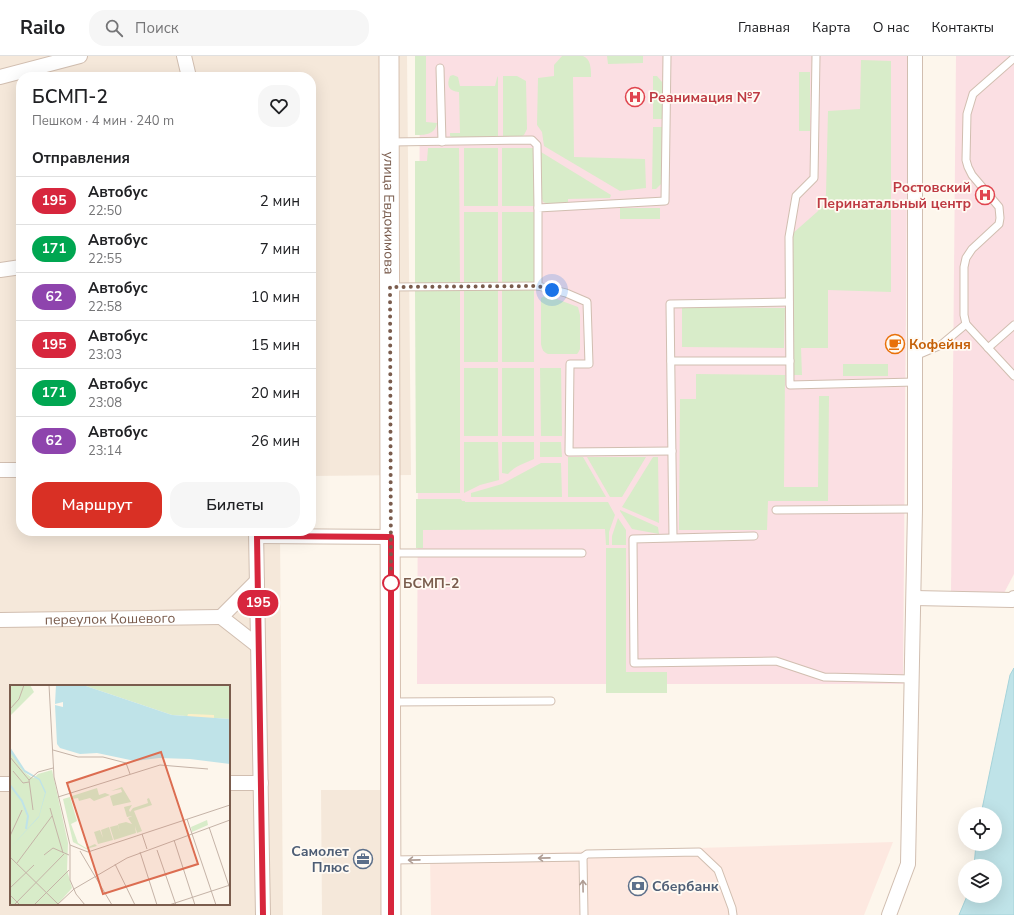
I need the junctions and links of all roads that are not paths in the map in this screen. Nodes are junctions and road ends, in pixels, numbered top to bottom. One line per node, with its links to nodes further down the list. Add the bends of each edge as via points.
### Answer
1 (80, 56): 9 (street)
2 (184, 56): 10 (street)
3 (389, 56): 13 (main road, улица Евдокимова)
4 (667, 56): 15 (lane, via 665,200)
5 (816, 56): 20 (lane, via 814,178 796,196 789,237)
6 (916, 56): 24 (street)
7 (1014, 58): 21 (lane, via 973,94 967,114 968,167 999,207 1000,218 999,224 966,258)
8 (440, 68): 14 (lane)
9 (19, 72)
10 (188, 72)
11 (16, 73): 12 (street)
12 (0, 77)
13 (390, 142): 14 (lane); 19 (main road, улица Евдокимова)
14 (442, 142): 15 (lane, via 532,140 537,145)
15 (538, 208): 18 (lane)
16 (16, 268): 17 (street)
17 (0, 270)
18 (538, 286): 19 (lane); 29 (lane, via 566,293 587,302 589,364 570,364 569,452)
19 (390, 287): 38 (main road, улица Евдокимова)
20 (789, 302): 25 (lane, via 670,304); 26 (lane)
21 (966, 324): 23 (lane); 24 (lane, via 941,345)
22 (1014, 325): 23 (lane)
23 (988, 348): 27 (lane)
24 (915, 356): 28 (street)
25 (671, 361): 26 (lane); 29 (lane)
26 (790, 361): 28 (lane, via 790,385)
27 (1014, 376)
28 (915, 382): 32 (street)
29 (672, 450): 37 (lane)
30 (0, 470): 31 (street)
31 (16, 470)
32 (915, 508): 33 (lane); 41 (street)
33 (776, 510)
34 (256, 536): 40 (street)
35 (290, 536): 38 (street)
36 (754, 536): 37 (lane)
37 (673, 538): 46 (lane, via 633,539 634,663 776,661 824,677)
38 (391, 545): 39 (lane); 48 (main road, улица Евдокимова)
39 (582, 553)
40 (257, 581): 43 (street); 45 (street)
41 (914, 598): 42 (street); 46 (street)
42 (1014, 598)
43 (221, 618): 44 (street, переулок Кошевого); 45 (street)
44 (0, 620)
45 (258, 646): 50 (street)
46 (912, 679): 57 (street, via 908,864)
47 (551, 701): 48 (lane)
48 (391, 702): 52 (main road, улица Евдокимова)
49 (230, 783): 50 (street)
50 (261, 783): 53 (street)
51 (582, 857): 52 (lane, one-way to 52); 55 (lane, one-way to 51); 56 (lane, via 587,854 699,852 718,870)
52 (392, 860): 54 (main road, улица Евдокимова)
53 (263, 915)
54 (391, 915)
55 (584, 915)
56 (733, 915)
57 (889, 915)

